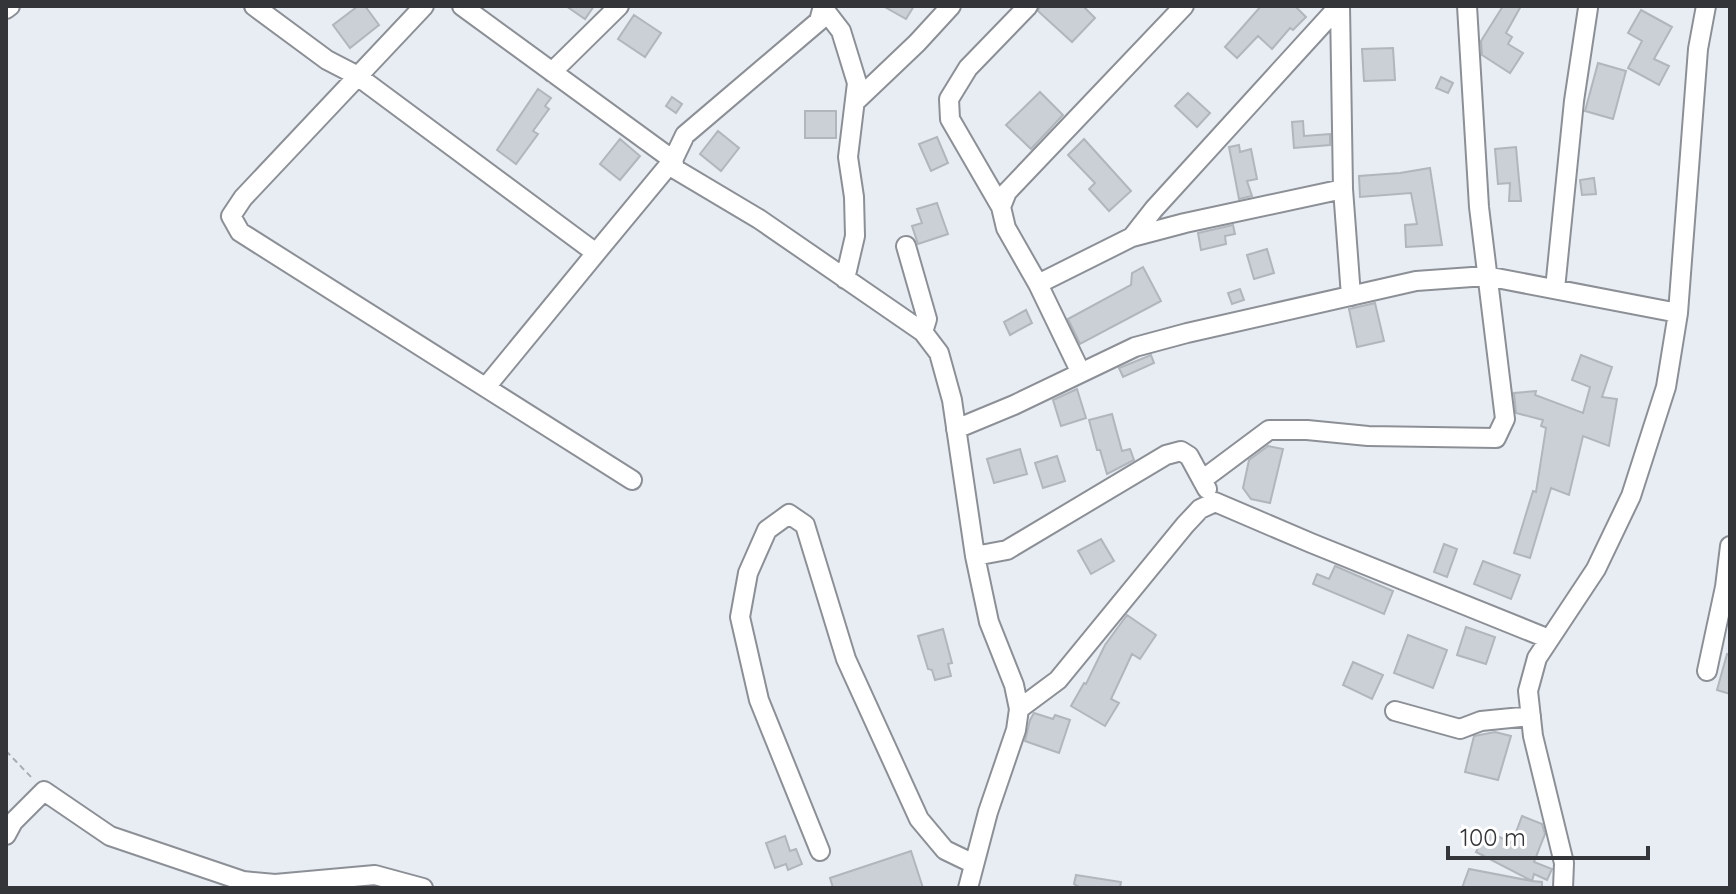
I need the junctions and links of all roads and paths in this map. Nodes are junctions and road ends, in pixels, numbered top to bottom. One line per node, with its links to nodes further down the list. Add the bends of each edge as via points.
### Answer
1 (254, 6): 14 (street)
2 (424, 6): 14 (street)
3 (462, 6): 13 (street)
4 (619, 6): 13 (street)
5 (951, 6): 15 (street)
6 (1028, 6): 18 (street, via 968,68 949,99 950,119)
7 (1184, 6): 18 (street, via 1007,192)
8 (1339, 6): 17 (street); 19 (street)
9 (1467, 6): 22 (street)
10 (1706, 6): 27 (street, via 1698,49)
11 (824, 8): 15 (street, via 841,31 857,83); 16 (street, via 819,21 685,135)
12 (1588, 8): 25 (street)
13 (552, 72): 16 (street)
14 (356, 75): 21 (street); 30 (street, via 231,216 240,232)
15 (855, 102): 23 (street, via 848,157 855,236)
16 (673, 160): 21 (street); 23 (street, via 687,179 759,219)
17 (1343, 189): 19 (street); 26 (street)
18 (1001, 207): 24 (street, via 1006,228)
19 (1132, 237): 24 (street)
20 (906, 246): 28 (street, via 927,319)
21 (596, 253): 30 (street)
22 (1486, 276): 25 (street); 26 (street, via 1416,281); 33 (street, via 1505,419 1496,438 1269,430)
23 (845, 279): 28 (street)
24 (1038, 284): 29 (street)
25 (1555, 289): 27 (street)
26 (1351, 296): 29 (street, via 1135,347)
27 (1678, 313): 38 (street, via 1666,387 1631,496 1596,569)
28 (923, 332): 31 (street, via 939,353)
29 (1081, 373): 31 (street)
30 (486, 387): 32 (street)
31 (956, 429): 36 (street)
32 (632, 480)
33 (1202, 480): 34 (street); 36 (street, via 1189,456 1181,451 1166,455 1007,550)
34 (1215, 502): 38 (street); 40 (street, via 1185,525 1058,680)
35 (1730, 546): 37 (street)
36 (975, 556): 40 (street, via 989,622)
37 (1728, 588): 39 (street)
38 (1549, 639): 42 (street, via 1537,658 1528,691)
39 (1707, 671)
40 (1019, 709): 47 (street)
41 (1395, 711): 42 (street, via 1460,729 1481,721)
42 (1531, 716): 50 (street, via 1564,863)
43 (6, 751): 44 (path)
44 (44, 791): 45 (street); 48 (street, via 110,836 243,881 275,884 375,875)
45 (6, 835)
46 (820, 851): 47 (street, via 759,700 740,617 748,573 767,530 789,514 805,525 846,659 919,819 945,850)
47 (974, 864): 49 (street)
48 (423, 888)
49 (968, 888)
50 (1563, 888)

